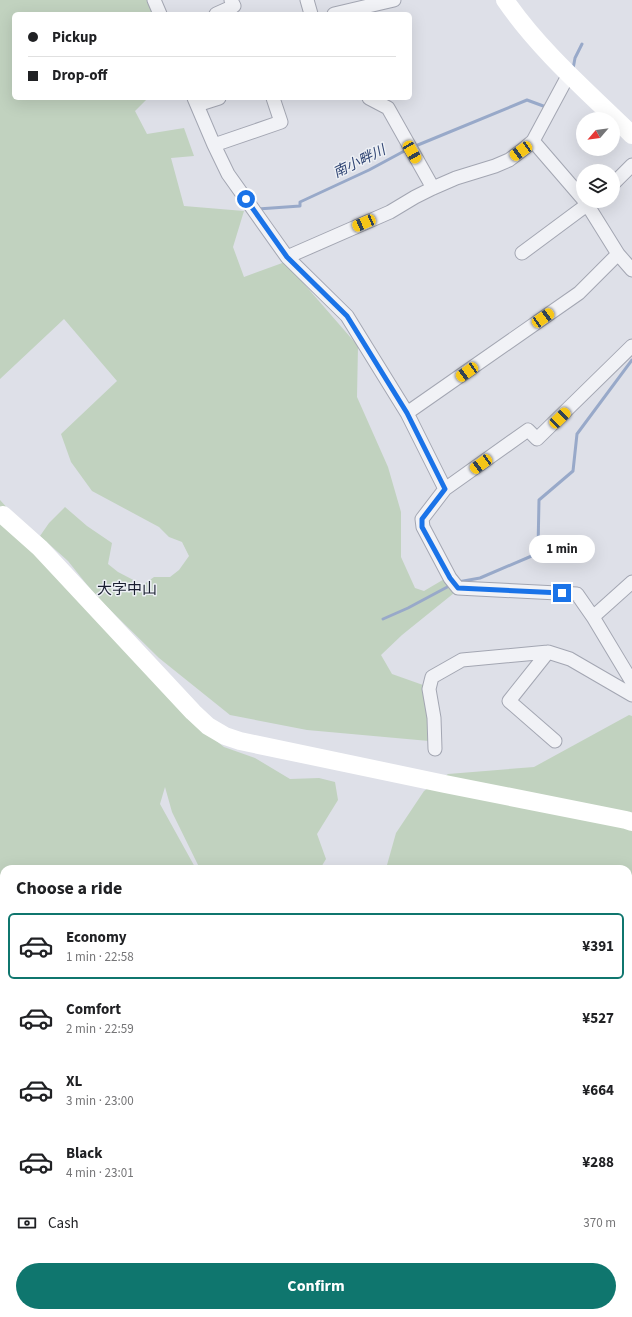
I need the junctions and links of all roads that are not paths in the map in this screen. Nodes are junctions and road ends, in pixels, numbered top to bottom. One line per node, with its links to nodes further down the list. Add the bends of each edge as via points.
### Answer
1 (154, 0): 7 (street)
2 (232, 0): 8 (street, via 234,6)
3 (307, 0): 9 (street)
4 (394, 0): 6 (street)
5 (505, 0): 10 (street, via 526,28)
6 (341, 8)
7 (159, 12)
8 (220, 12)
9 (310, 12)
10 (569, 74): 15 (street); 16 (street)
11 (208, 100): 14 (street)
12 (274, 100): 17 (street, via 281,122)
13 (373, 100): 20 (street, via 388,108)
14 (196, 102): 17 (street)
15 (632, 135)
16 (533, 141): 20 (street, via 509,160); 21 (street)
17 (214, 145): 26 (street, via 228,174)
18 (632, 165): 19 (street)
19 (620, 177)
20 (433, 188): 26 (street, via 390,212)
21 (576, 189)
22 (578, 208): 24 (street)
23 (591, 208): 25 (street)
24 (522, 253)
25 (618, 254): 27 (street); 29 (street, via 579,293)
26 (287, 257): 29 (street, via 347,316)
27 (632, 270)
28 (632, 346): 30 (street, via 538,439 528,430)
29 (407, 413): 30 (street)
30 (445, 489): 33 (street, via 422,519 422,527 458,588 577,594)
31 (4, 515): 39 (street, via 40,548 193,712 208,726 225,736)
32 (632, 582): 33 (street)
33 (593, 617): 35 (street)
34 (548, 652): 36 (street, via 570,659); 37 (street, via 509,701); 38 (street, via 462,660 432,677 429,689 434,718)
35 (632, 682)
36 (632, 695)
37 (555, 742)
38 (435, 749)
39 (632, 822)

